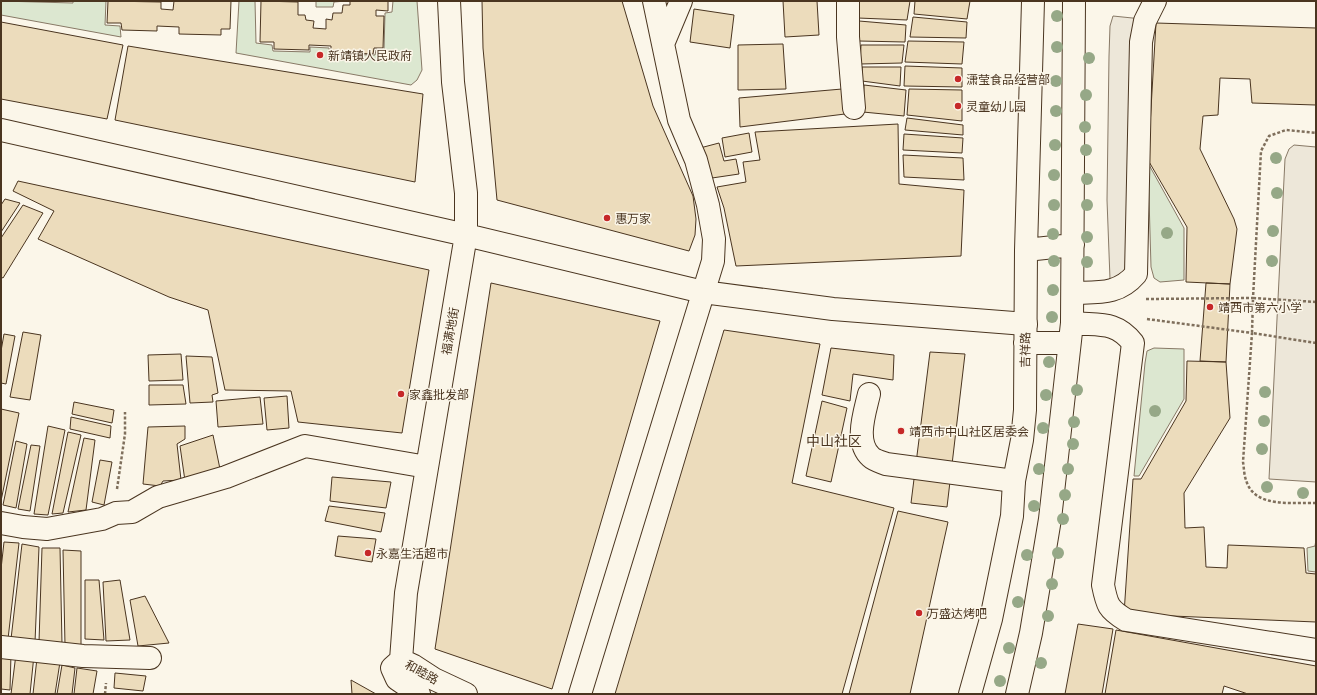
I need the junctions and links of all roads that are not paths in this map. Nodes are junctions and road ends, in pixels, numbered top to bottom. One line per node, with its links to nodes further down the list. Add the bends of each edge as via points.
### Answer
1 (449, 1): 11 (street, 福满地街, via 453,82 466,193)
2 (654, 1): 8 (street)
3 (681, 1): 8 (street)
4 (848, 1): 9 (street, via 848,37)
5 (1033, 1): 13 (street, 吉祥路)
6 (1074, 1): 12 (street)
7 (1155, 1): 15 (street, via 1145,21 1141,42 1136,274 1128,284 1115,290)
8 (662, 44): 14 (street, via 679,120 696,160 714,239 712,262)
9 (854, 108)
10 (1, 130): 11 (street)
11 (466, 235): 14 (street); 19 (street, 福满地街)
12 (1073, 245): 13 (street); 15 (street)
13 (1026, 250): 17 (street, 吉祥路)
14 (703, 292): 17 (street); 28 (street)
15 (1073, 293): 16 (street)
16 (1070, 333): 17 (street); 23 (street, via 1111,325 1125,332 1133,344 1103,585 1106,604 1126,620); 30 (street, via 1050,519 1031,633)
17 (1026, 334): 20 (street, 吉祥路, via 1025,410)
18 (869, 394): 20 (street, via 862,434 864,446 871,458 886,464)
19 (427, 467): 21 (street, via 305,446 226,477 158,497 132,512 47,529); 25 (street, 福满地街, via 406,593)
20 (1014, 481): 29 (street, 吉祥路, via 1012,516 991,619)
21 (1, 523)
22 (1, 647): 24 (street, via 83,656)
23 (1316, 650)
24 (150, 658)
25 (401, 660): 26 (street, 和睦路, via 392,668 397,679); 27 (street, 和睦路)
26 (420, 694)
27 (466, 694)
28 (580, 694)
29 (970, 694)
30 (1017, 694)

